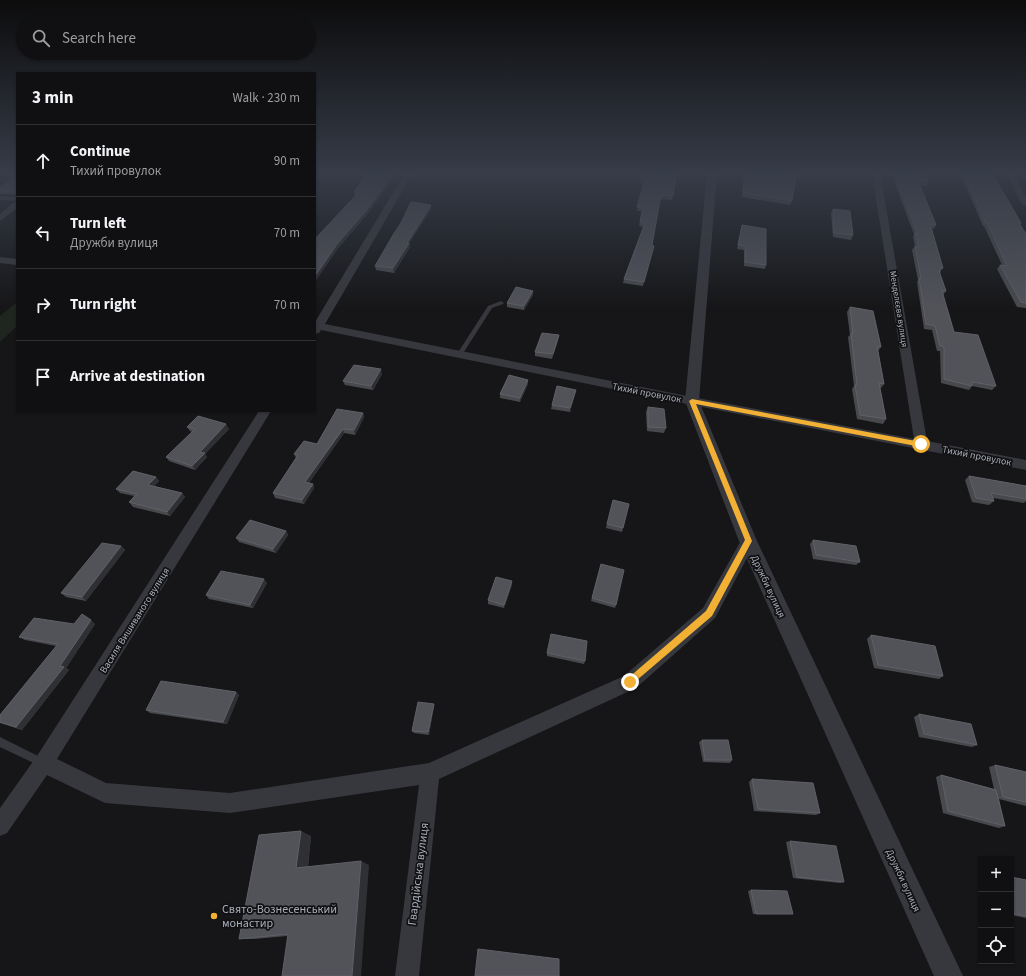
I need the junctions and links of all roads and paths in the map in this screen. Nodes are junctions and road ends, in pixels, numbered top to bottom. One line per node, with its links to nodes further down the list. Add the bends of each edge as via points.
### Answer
1 (381, 219): 7 (street)
2 (708, 219): 9 (street, Дружби вулиця)
3 (884, 219): 11 (street, Менделєєва вулиця)
4 (0, 260): 5 (street)
5 (16, 262)
6 (501, 303): 8 (lane, via 490,307)
7 (316, 327): 8 (street, Тихий провулок)
8 (460, 354): 9 (street, Тихий провулок)
9 (692, 401): 11 (street, Тихий провулок); 13 (street, Дружби вулиця)
10 (264, 412): 15 (street, Василя Вишиваного вулиця)
11 (921, 444): 12 (street, Тихий провулок)
12 (1026, 465)
13 (748, 541): 16 (street, via 709,613 630,682); 19 (street, Дружби вулиця)
14 (0, 742): 15 (lane)
15 (44, 764): 16 (street, via 105,793 230,803); 17 (street, Василя Вишиваного вулиця)
16 (430, 773): 18 (street, Гвардійська вулиця)
17 (0, 826)
18 (407, 976)
19 (949, 976)

